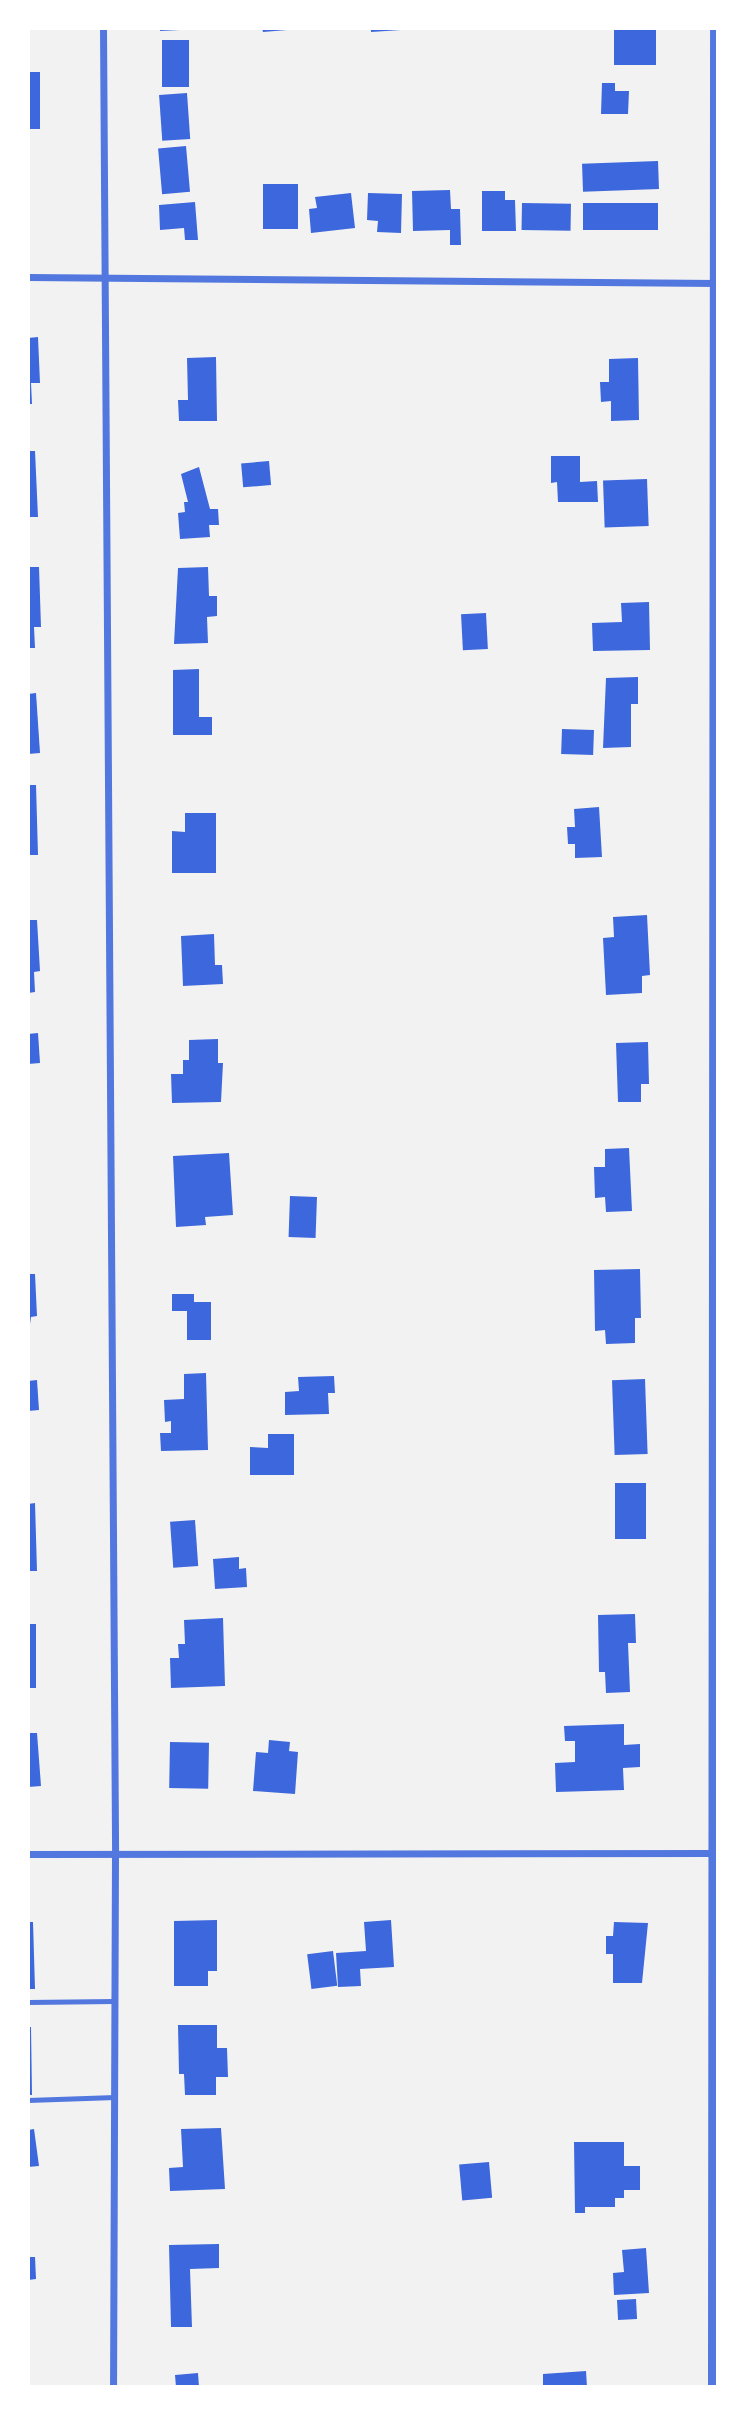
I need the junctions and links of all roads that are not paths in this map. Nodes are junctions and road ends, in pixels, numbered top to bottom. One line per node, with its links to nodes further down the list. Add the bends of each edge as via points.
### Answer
1 (103, 28): 5 (street)
2 (715, 28): 3 (street)
3 (716, 111): 6 (street)
4 (28, 277): 5 (street)
5 (106, 277): 6 (street); 11 (street)
6 (716, 283): 7 (street)
7 (716, 451): 8 (street)
8 (717, 617): 9 (street)
9 (716, 1853): 11 (street); 17 (street)
10 (28, 1854): 11 (street)
11 (115, 1854): 12 (street)
12 (114, 2001): 13 (lane); 14 (street)
13 (28, 2003)
14 (115, 2096): 15 (lane); 16 (street)
15 (28, 2100)
16 (113, 2387)
17 (713, 2387)

